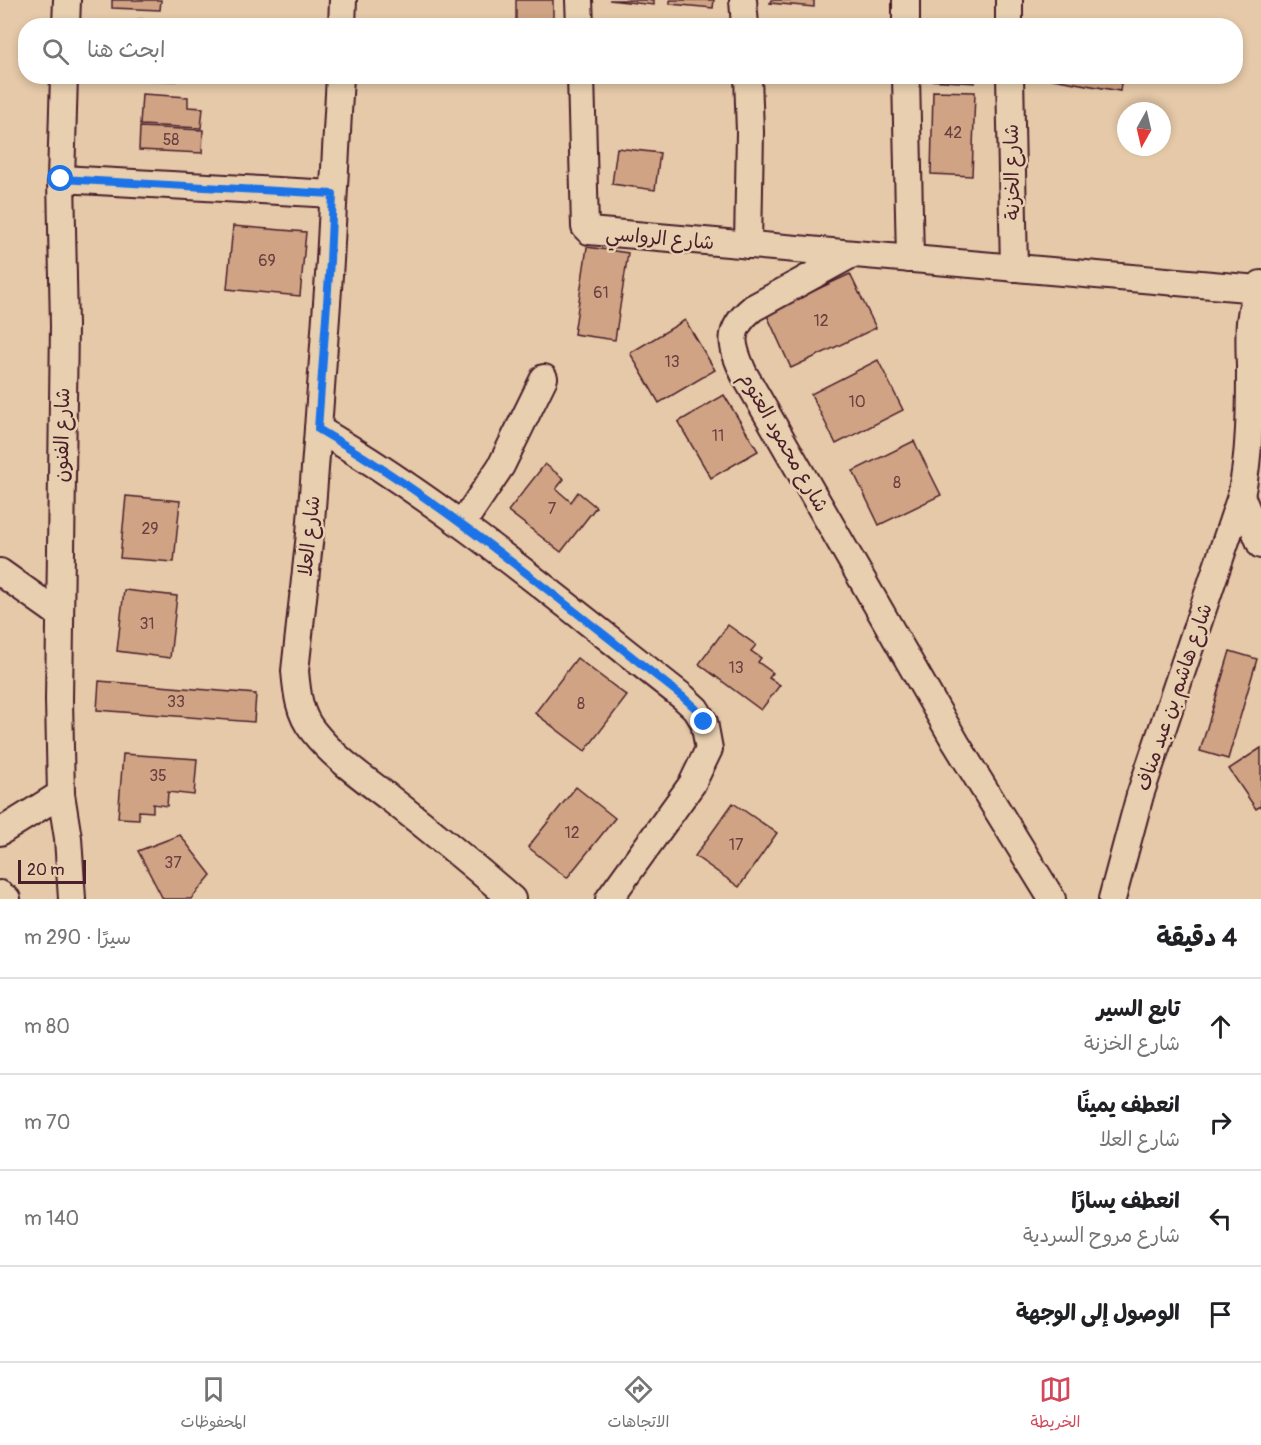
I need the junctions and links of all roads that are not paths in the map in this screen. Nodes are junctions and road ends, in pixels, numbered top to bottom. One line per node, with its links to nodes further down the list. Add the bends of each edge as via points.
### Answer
1 (67, 0): 7 (street)
2 (343, 0): 8 (street)
3 (579, 0): 9 (street)
4 (743, 0): 10 (street)
5 (906, 0): 11 (street)
6 (1009, 0): 12 (street)
7 (66, 18)
8 (342, 18)
9 (580, 18)
10 (744, 18)
11 (906, 18)
12 (1009, 18)
13 (64, 84): 19 (street, شارع الفنون)
14 (340, 84): 20 (street, شارع العلا)
15 (581, 84): 21 (street, شارع الرواسي, via 587,230)
16 (747, 84): 21 (street)
17 (906, 84): 23 (street)
18 (1010, 84): 24 (street, شارع الخزنة)
19 (61, 179): 20 (street); 32 (street, شارع الفنون, via 64,326)
20 (333, 194): 27 (street, شارع العلا)
21 (748, 245): 22 (street, شارع الرواسي)
22 (852, 254): 23 (street); 40 (street, شارع محمود العتوم, via 753,308 735,329 735,355 956,743)
23 (910, 259): 24 (street)
24 (1014, 268): 25 (street)
25 (1260, 287): 28 (street, شارع هاشم بن عبد مناف, via 1250,313 1248,335 1248,455)
26 (544, 378): 29 (street, via 501,466)
27 (318, 429): 29 (street, via 396,476); 38 (street, شارع العلا, via 295,671 301,711 312,731 339,758)
28 (1241, 496): 30 (street); 41 (street, شارع هاشم بن عبد مناف, via 1140,795)
29 (462, 524): 39 (street, via 683,697 704,722 709,749 692,784)
30 (1261, 545)
31 (0, 572): 32 (street)
32 (59, 614): 33 (street, شارع الفنون)
33 (61, 794): 34 (street); 37 (street, شارع الفنون)
34 (0, 832)
35 (0, 894): 36 (street)
36 (7, 899)
37 (72, 899)
38 (512, 899)
39 (609, 899)
40 (1052, 899)
41 (1112, 899)

